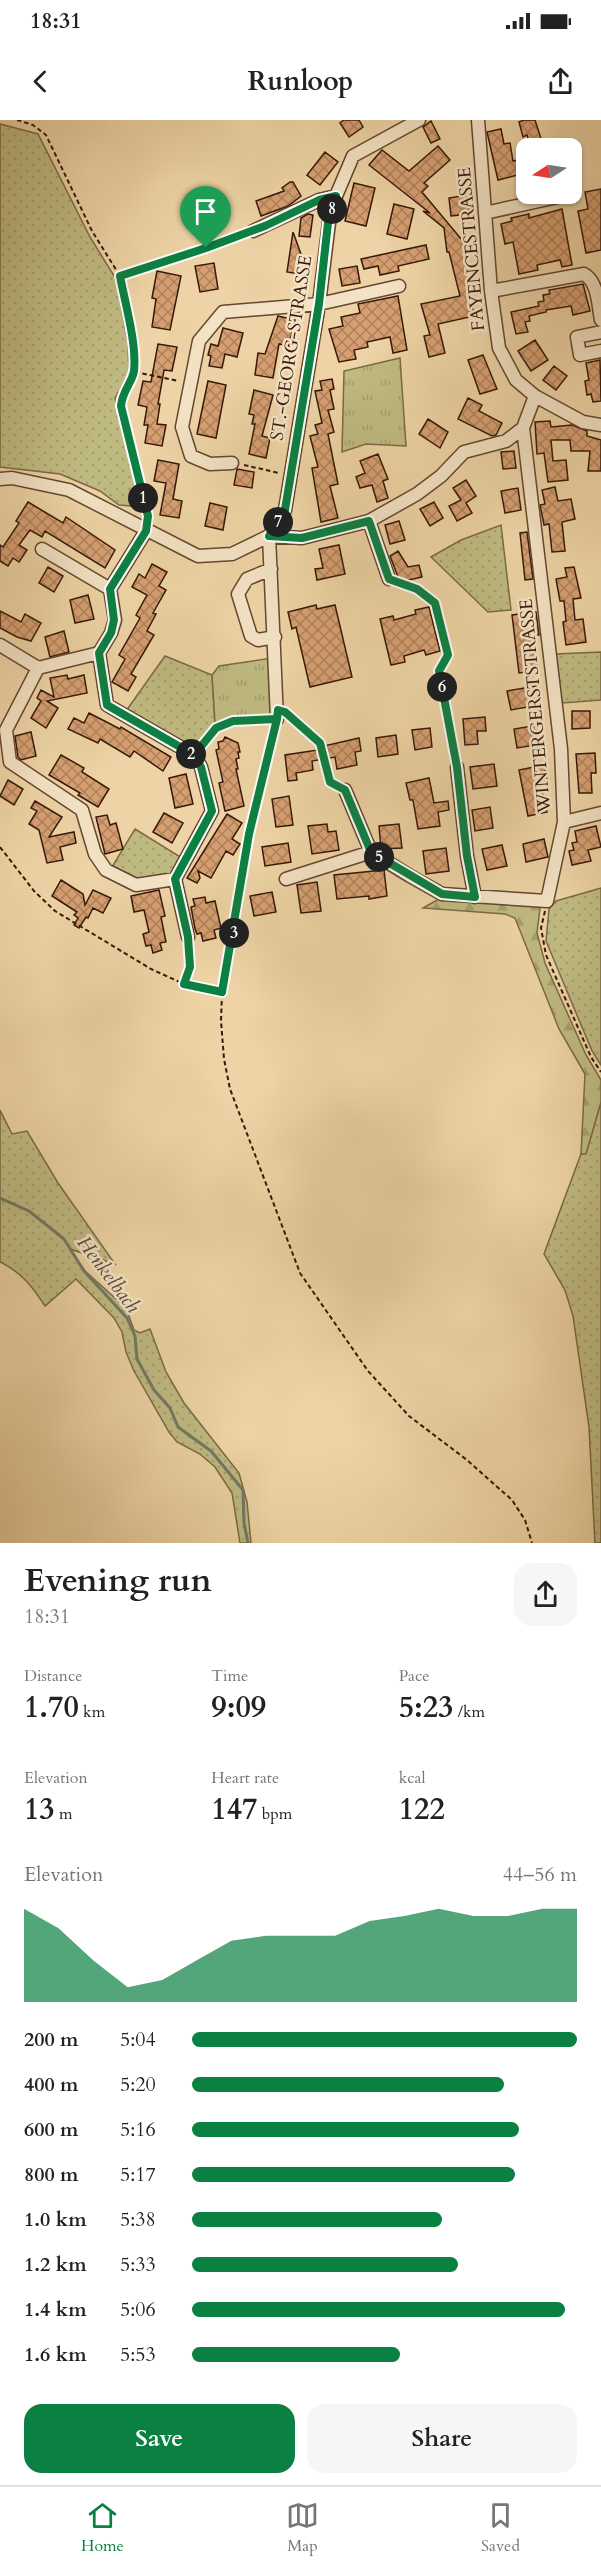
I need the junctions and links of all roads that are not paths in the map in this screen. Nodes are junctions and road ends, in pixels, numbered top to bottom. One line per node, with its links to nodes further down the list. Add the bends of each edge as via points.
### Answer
1 (419, 120): 3 (street, ST.-GEORG-STRASSE, via 353,156)
2 (478, 120): 5 (street, FAYENCESTRASSE)
3 (336, 196): 6 (street); 9 (street, ST.-GEORG-STRASSE, via 328,223)
4 (524, 204): 5 (street)
5 (485, 213): 8 (street, FAYENCESTRASSE)
6 (253, 231)
7 (399, 286): 9 (street)
8 (491, 291): 10 (street, via 584,274 591,277); 13 (street, FAYENCESTRASSE, via 499,348 516,380)
9 (319, 304): 16 (street, via 223,312 200,341 182,427 191,456 210,464); 20 (street, ST.-GEORG-STRASSE, via 285,510)
10 (601, 320)
11 (601, 332): 12 (street, via 577,337 580,355)
12 (601, 351)
13 (535, 396): 14 (street, FAYENCESTRASSE, via 583,422); 15 (street, WINTERGERSTSTRASSE)
14 (601, 425)
15 (523, 428): 18 (street, via 506,441 464,452 417,494); 34 (street, WINTERGERSTSTRASSE, via 553,670)
16 (232, 463)
17 (0, 479): 19 (street, via 69,490)
18 (369, 521): 20 (street, via 302,538); 23 (street)
19 (146, 531): 20 (street, via 198,556 232,554); 24 (street)
20 (269, 536): 22 (street)
21 (42, 549): 24 (street)
22 (271, 569): 25 (street); 25 (street, via 247,579 238,594 251,636 258,640)
23 (389, 579)
24 (110, 589): 27 (street, via 114,620)
25 (275, 637): 29 (street)
26 (0, 645): 28 (street)
27 (99, 653): 28 (street); 36 (street, via 107,705 194,755 201,767 212,811)
28 (38, 668): 30 (street, via 6,730)
29 (278, 715)
30 (5, 764): 36 (street, via 82,810 95,854 106,870 136,885)
31 (457, 767): 38 (street)
32 (345, 790): 35 (street)
33 (601, 813): 34 (street)
34 (564, 822): 38 (street, WINTERGERSTSTRASSE, via 547,901)
35 (371, 852): 37 (street); 38 (street, via 442,894)
36 (175, 879): 39 (street)
37 (286, 879)
38 (475, 897)
39 (188, 937)

